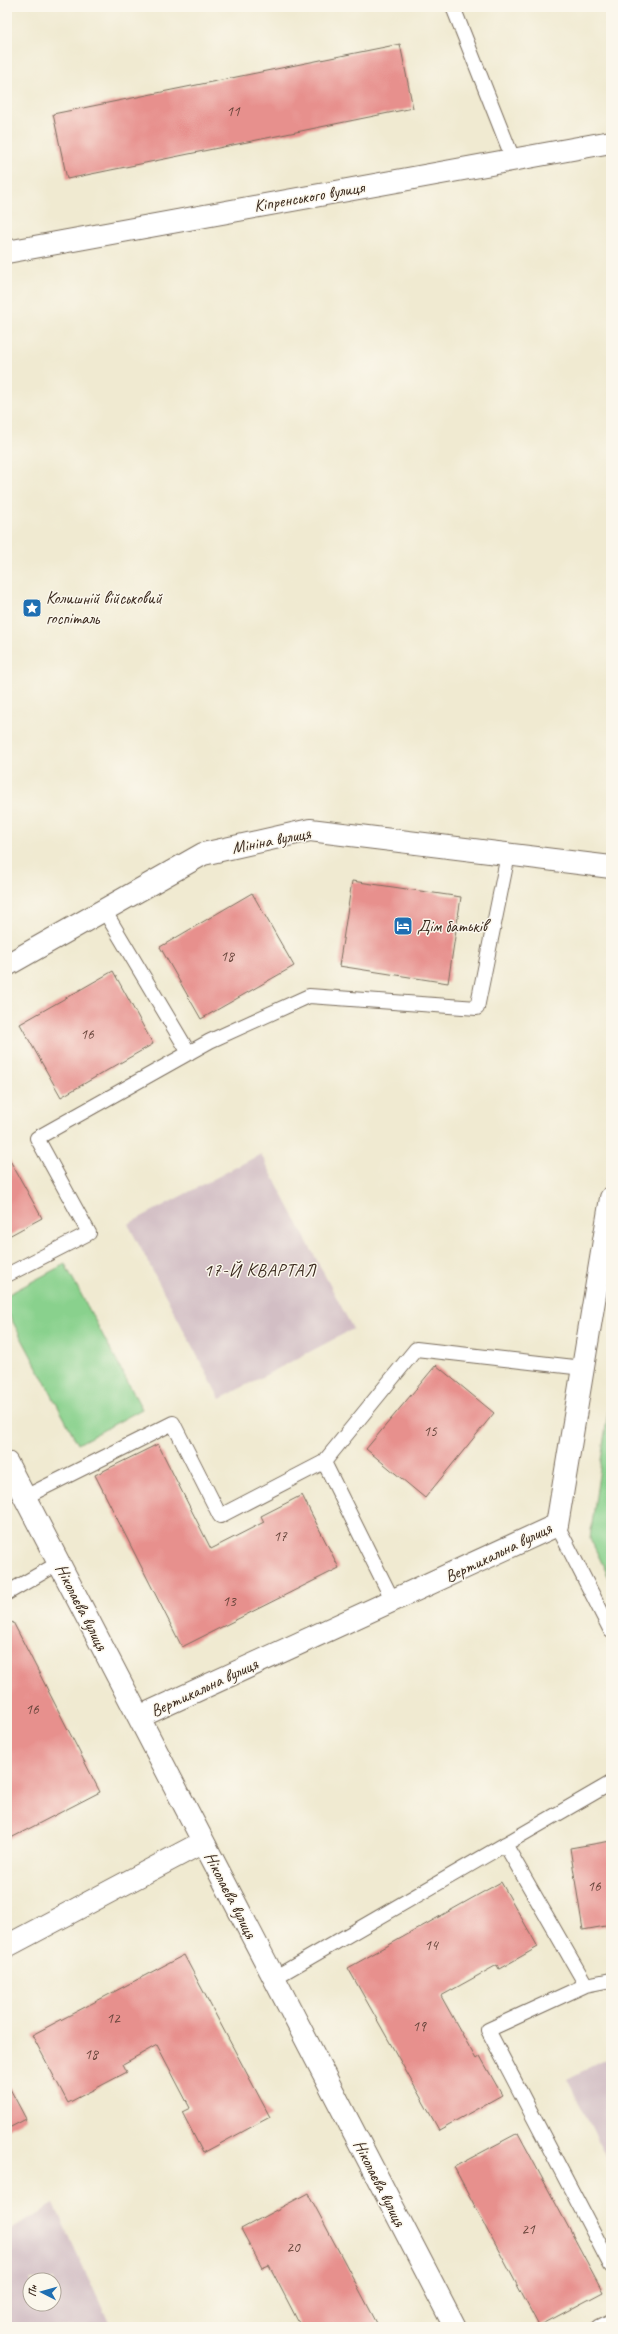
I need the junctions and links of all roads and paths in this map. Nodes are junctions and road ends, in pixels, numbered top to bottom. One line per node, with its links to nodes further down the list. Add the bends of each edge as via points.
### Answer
1 (453, 7): 3 (lane)
2 (611, 142): 3 (street, Кіпренського вулиця)
3 (513, 159): 4 (street, Кіпренського вулиця)
4 (7, 252)
5 (508, 854): 6 (street, Мініна вулиця); 7 (street, Мініна вулиця, via 310,830 203,854); 9 (lane, via 477,1008 310,996)
6 (611, 867)
7 (104, 910): 8 (street, Мініна вулиця); 9 (lane)
8 (7, 965)
9 (189, 1053): 11 (lane, via 37,1138 90,1233)
10 (611, 1198): 12 (street, Вертикальна вулиця)
11 (7, 1275)
12 (583, 1368): 13 (lane, via 416,1349); 16 (street, Вертикальна вулиця)
13 (324, 1462): 15 (lane, via 220,1516 173,1423); 19 (lane)
14 (7, 1463): 15 (street, Ніколаєва вулиця)
15 (25, 1497): 17 (street, Ніколаєва вулиця)
16 (557, 1525): 19 (street, Вертикальна вулиця); 20 (lane)
17 (59, 1563): 18 (lane); 21 (street, Ніколаєва вулиця)
18 (7, 1594)
19 (393, 1601): 21 (street, Вертикальна вулиця)
20 (611, 1631)
21 (139, 1718): 23 (street, Ніколаєва вулиця)
22 (611, 1783): 24 (lane)
23 (203, 1842): 25 (street); 26 (street, Ніколаєва вулиця)
24 (505, 1844): 26 (lane); 28 (lane)
25 (7, 1946)
26 (274, 1978): 31 (street, Ніколаєва вулиця)
27 (611, 1980): 28 (lane)
28 (586, 1986): 29 (lane, via 488,2030)
29 (611, 2266)
30 (611, 2321): 32 (lane)
31 (455, 2327)
32 (600, 2327)

